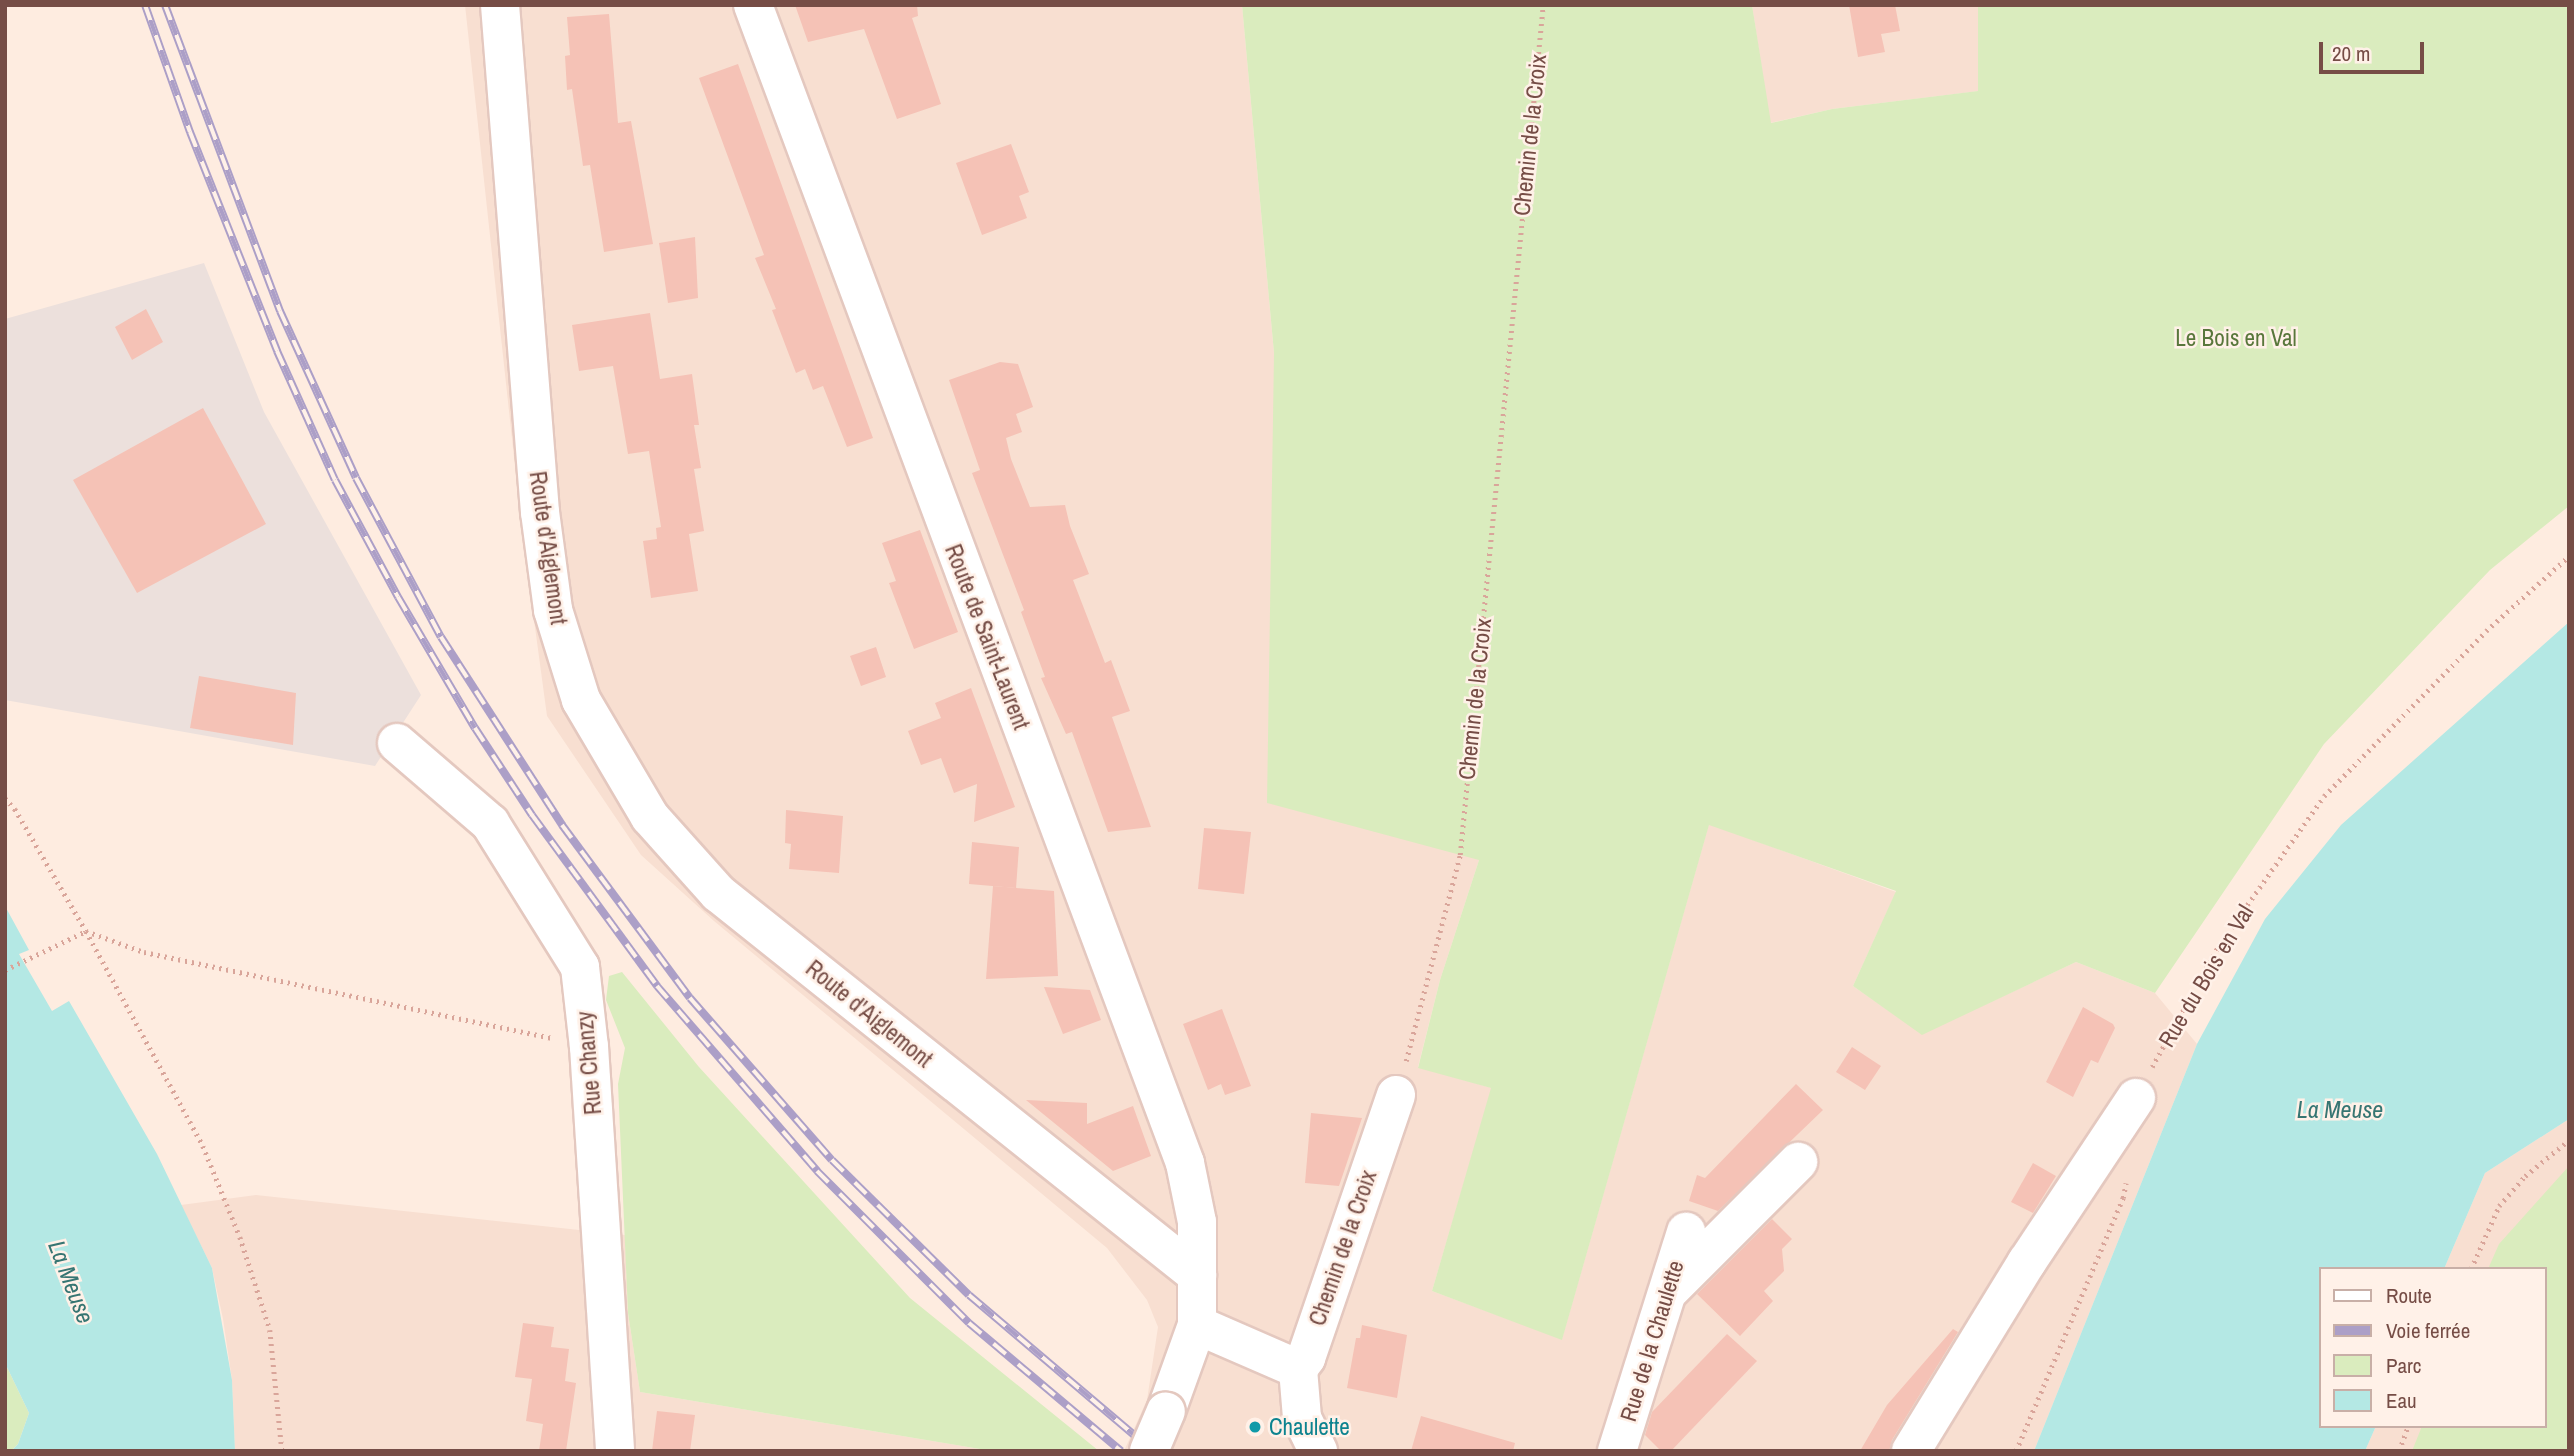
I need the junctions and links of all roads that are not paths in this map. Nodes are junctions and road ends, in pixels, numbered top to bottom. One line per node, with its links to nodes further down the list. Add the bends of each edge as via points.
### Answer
1 (500, 5): 8 (street, Route d'Aiglemont, via 540,512 553,610 581,700 650,817 718,893)
2 (753, 5): 8 (street, Route de Saint-Laurent, via 1185,1163 1197,1222)
3 (397, 743): 12 (street, Rue Chanzy, via 490,823 580,967)
4 (1396, 1095): 11 (street, Chemin de la Croix, via 1306,1358)
5 (2136, 1098): 16 (street, via 2027,1262)
6 (1798, 1162): 9 (street)
7 (1686, 1232): 9 (street, Rue de la Chaulette)
8 (1197, 1275): 10 (street, Route de Saint-Laurent)
9 (1667, 1293): 15 (street, Rue de la Chaulette)
10 (1197, 1325): 11 (street); 13 (street, Route de Saint-Laurent, bridge)
11 (1298, 1369): 14 (street, via 1302,1418)
12 (615, 1451)
13 (1149, 1451)
14 (1318, 1451)
15 (1617, 1451)
16 (1911, 1451)

